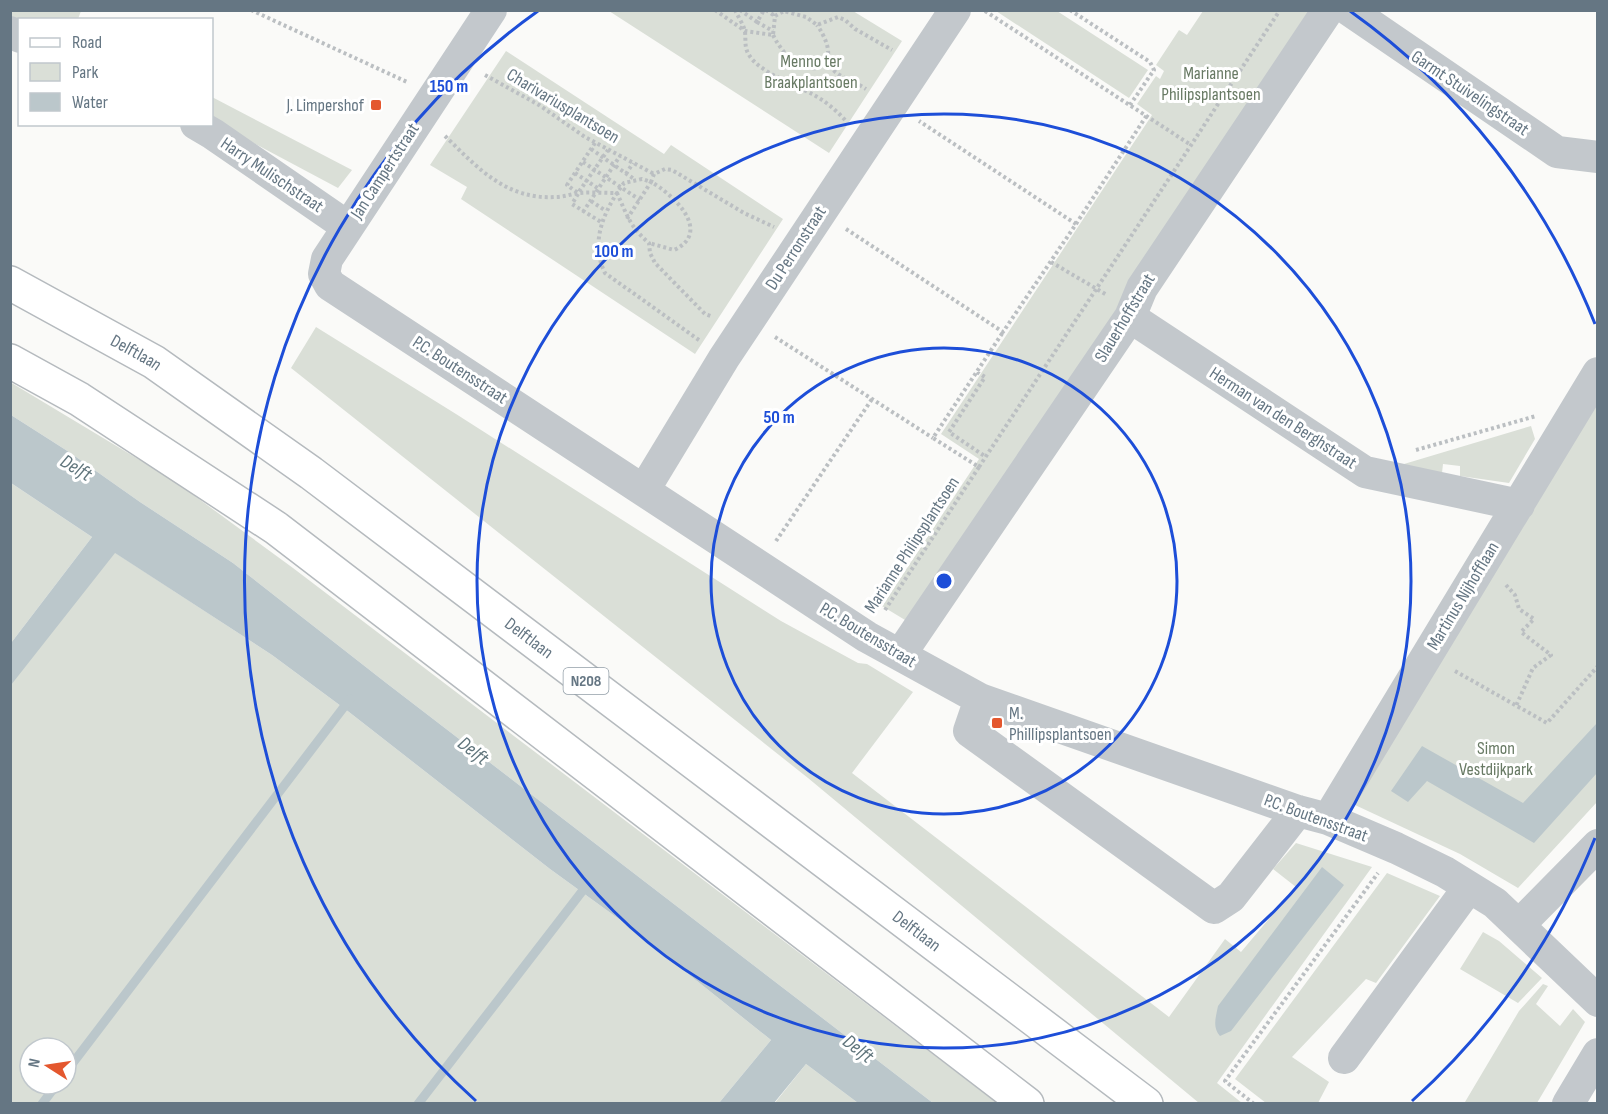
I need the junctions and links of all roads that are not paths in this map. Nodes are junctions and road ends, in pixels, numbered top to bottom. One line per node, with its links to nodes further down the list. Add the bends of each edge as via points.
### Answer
1 (491, 10): 7 (street, Jan Campertstraat)
2 (955, 10): 13 (street, Du Perronstraat, via 724,358)
3 (1328, 10): 10 (street, Slauerhoffstraat, via 1142,288)
4 (1349, 10): 6 (street, Garmt Stuivelingstraat, via 1557,152)
5 (199, 126): 7 (street, Harry Mulischstraat)
6 (1598, 158)
7 (348, 227): 8 (street, Jan Campertstraat, via 327,259)
8 (324, 274): 13 (street, P.C. Boutensstraat, via 330,285)
9 (10, 283): 26 (main road, Delftlaan / N208, via 154,362 311,473)
10 (1130, 317): 14 (street, Herman van den Berghstraat, via 1365,472); 15 (street, Slauerhoffstraat)
11 (10, 361): 25 (main road, via 79,399 276,528)
12 (1598, 373): 14 (street, Martinus Nijhofflaan)
13 (644, 490): 15 (street, P.C. Boutensstraat)
14 (1519, 505): 18 (street, Martinus Nijhofflaan)
15 (900, 655): 16 (street, P.C. Boutensstraat)
16 (980, 699): 17 (street, P.C. Boutensstraat); 17 (street, via 969,731 1214,908 1231,897)
17 (1298, 811): 18 (street, P.C. Boutensstraat)
18 (1328, 819): 20 (street, P.C. Boutensstraat, via 1396,848)
19 (1598, 845): 21 (street)
20 (1469, 887): 21 (street, P.C. Boutensstraat); 24 (street)
21 (1520, 924): 22 (street, P.C. Boutensstraat)
22 (1598, 1001)
23 (1598, 1054): 27 (street)
24 (1344, 1058)
25 (1027, 1104)
26 (1146, 1104)
27 (1568, 1104)

